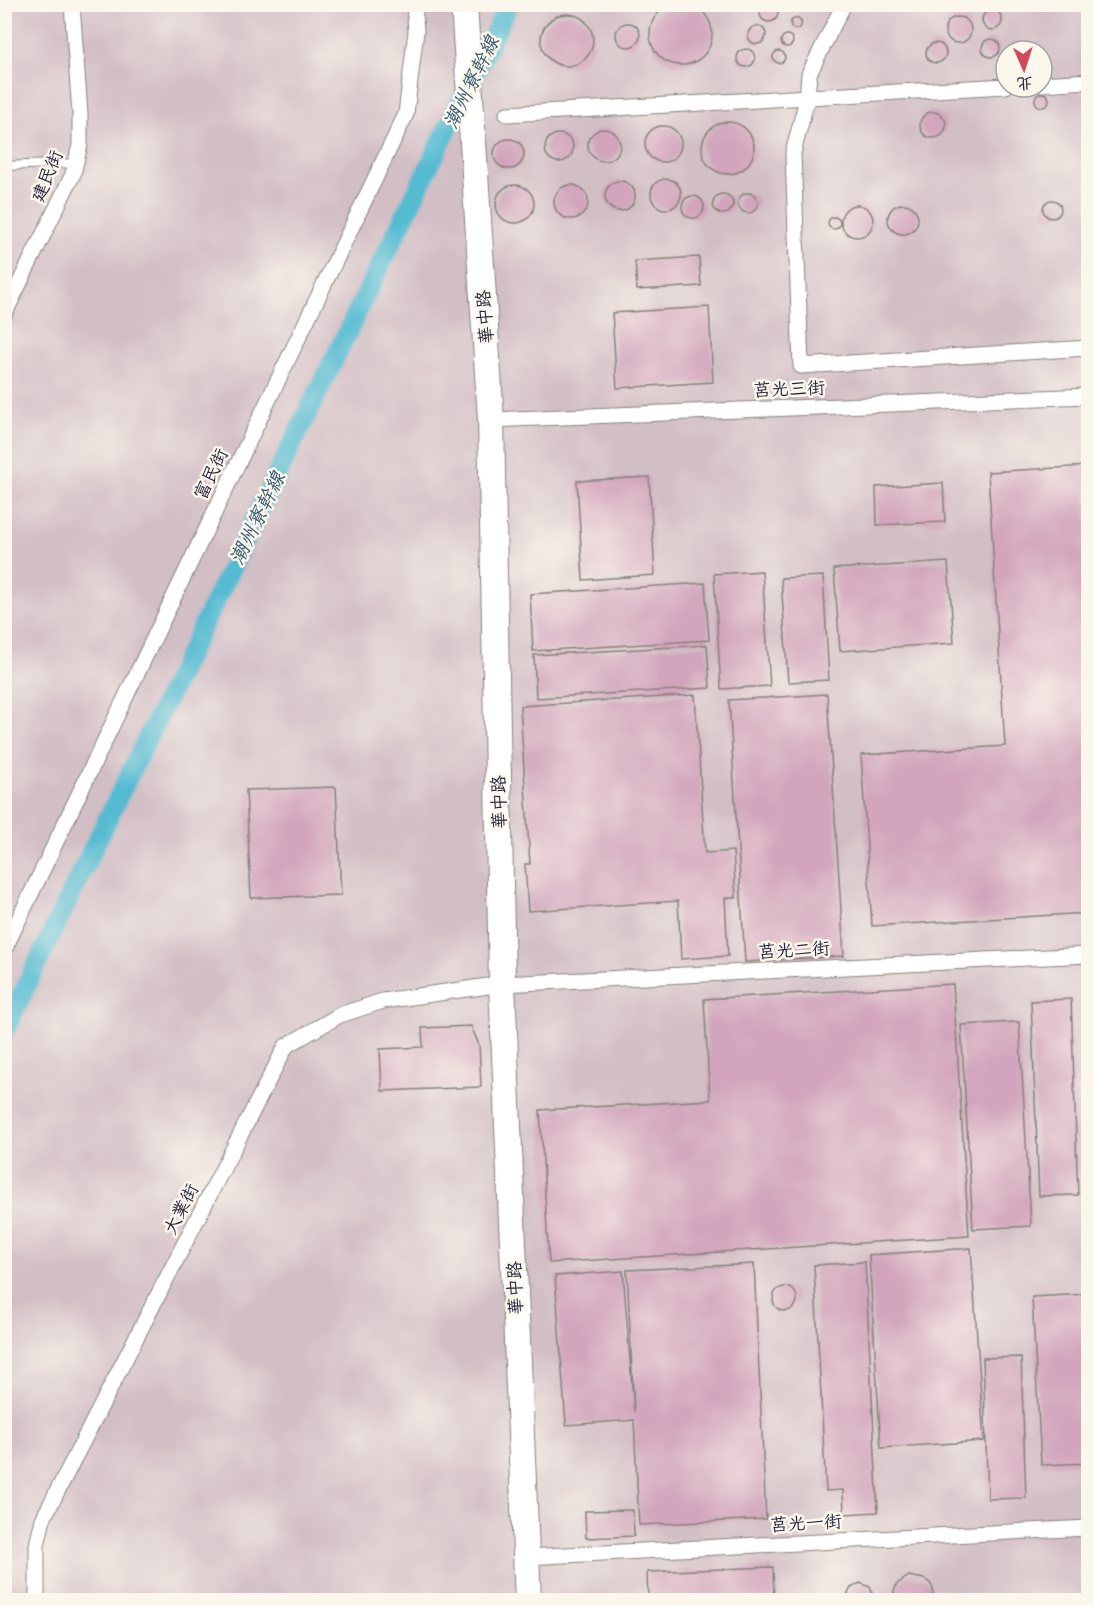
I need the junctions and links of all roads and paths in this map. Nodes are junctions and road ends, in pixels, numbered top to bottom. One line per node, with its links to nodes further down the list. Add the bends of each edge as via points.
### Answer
1 (72, 4): 10 (street, 建民街, via 80,114 80,145)
2 (414, 4): 16 (street, 富民街, via 416,31 406,114)
3 (464, 4): 15 (main road, 華中路)
4 (844, 4): 8 (street, via 808,74)
5 (1089, 81): 6 (street)
6 (1054, 83)
7 (994, 87): 8 (street)
8 (807, 99): 9 (street); 13 (street, via 793,153 801,366)
9 (507, 114)
10 (75, 163): 11 (lane); 12 (street, 建民街)
11 (4, 166)
12 (4, 315)
13 (1089, 348)
14 (1089, 396): 15 (street, 莒光三街)
15 (491, 420): 18 (main road, 華中路)
16 (4, 950)
17 (1089, 955): 18 (street, 莒光二街)
18 (502, 984): 20 (main road, 華中路); 21 (street, 大業街, via 382,1001 340,1015 286,1046 43,1519 37,1545)
19 (1089, 1528): 20 (street, 莒光一街)
20 (526, 1557): 22 (main road, 華中路)
21 (37, 1600)
22 (528, 1600)

